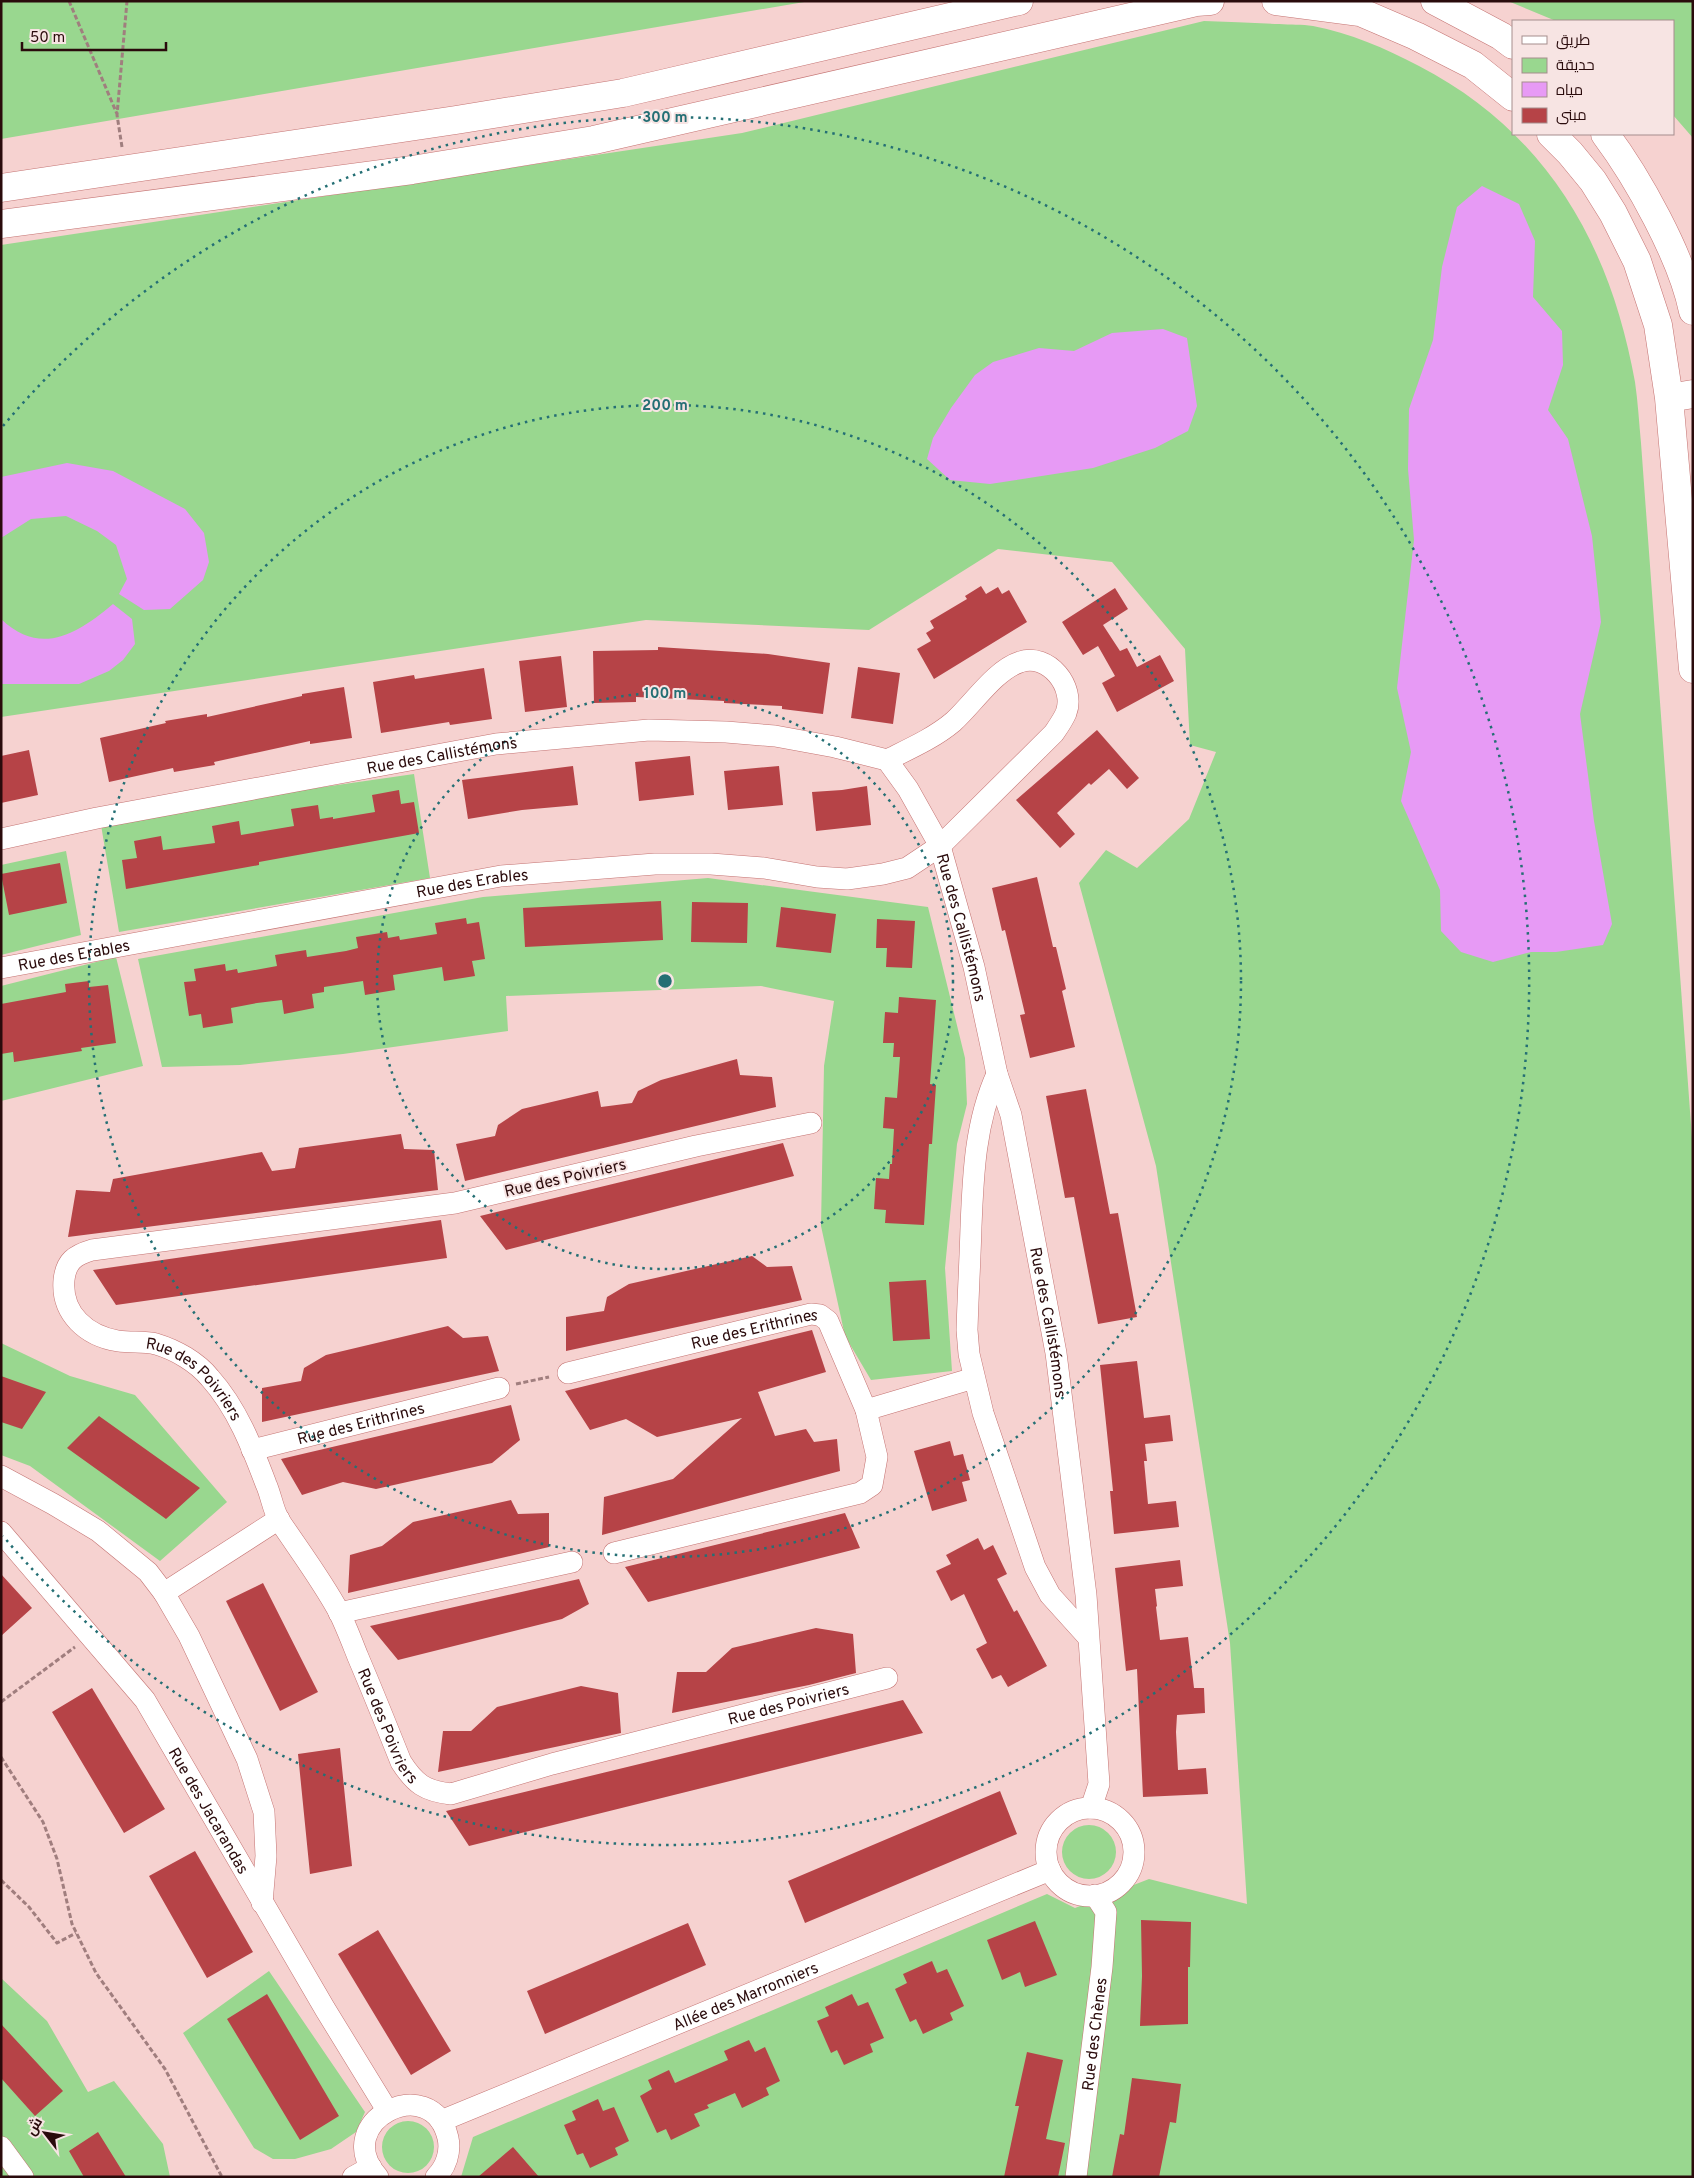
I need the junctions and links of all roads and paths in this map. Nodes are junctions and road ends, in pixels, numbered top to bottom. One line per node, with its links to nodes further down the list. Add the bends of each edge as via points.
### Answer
1 (69, 1): 9 (path)
2 (127, 1): 9 (path)
3 (1019, 1): 12 (street, via 622,92)
4 (1210, 1): 14 (street, via 594,140 412,170)
5 (1276, 1): 8 (street, via 1360,12 1473,65)
6 (1435, 1): 7 (street)
7 (1512, 44)
8 (1512, 96)
9 (117, 114): 12 (path)
10 (1552, 135): 16 (street, via 1593,181 1637,261)
11 (1606, 135): 15 (street, via 1625,162 1668,239)
12 (125, 170): 13 (street)
13 (1, 188)
14 (1, 224)
15 (1693, 311)
16 (1681, 396): 17 (street)
17 (1693, 669)
18 (887, 760): 19 (street, Rue des Callistémons, via 775,736 649,730 515,742 439,753); 20 (street, Rue des Callistémons, via 908,789); 20 (street, Rue des Callistémons, via 951,724 1009,666 1023,660 1041,662 1061,678 1066,690 1067,708 1054,733)
19 (1, 839)
20 (940, 846): 21 (street, Rue des Erables, via 907,868 847,879 764,868 664,864 501,876); 22 (street, Rue des Callistémons, via 974,967)
21 (1, 968)
22 (996, 1074): 25 (street, via 987,1100 972,1184 968,1330); 37 (street, Rue des Callistémons, via 1010,1115 1056,1353 1086,1595)
23 (811, 1123): 28 (street, Rue des Poivriers, via 696,1146 455,1203 101,1248 77,1255 69,1262 64,1289 66,1303 74,1316 103,1338 155,1344 190,1360 210,1377 222,1394 240,1422)
24 (568, 1373): 26 (path); 27 (street, Rue des Erithrines, via 811,1314 820,1315 828,1321)
25 (974, 1378): 27 (street); 37 (street, via 1035,1567 1050,1595)
26 (499, 1388): 28 (street, Rue des Erithrines)
27 (866, 1410): 32 (street, Rue des Erithrines, via 877,1457 872,1484 860,1493)
28 (252, 1450): 30 (street, Rue des Poivriers)
29 (1, 1476): 34 (street, via 98,1532 148,1572)
30 (279, 1519): 34 (street); 35 (street, Rue des Poivriers)
31 (1, 1532): 36 (street, Rue des Jacarandas)
32 (614, 1552)
33 (572, 1562): 35 (street)
34 (164, 1593): 45 (street, via 189,1636 247,1759 264,1812 266,1856)
35 (340, 1613): 38 (street, Rue des Poivriers, via 401,1762 420,1785 434,1792 451,1794 552,1764)
36 (89, 1633): 39 (path, via 71,1651); 45 (street, Rue des Jacarandas, via 145,1700)
37 (1087, 1636): 41 (street, Rue des Callistémons, via 1100,1784)
38 (887, 1678)
39 (1, 1702)
40 (1, 1757): 46 (path, via 33,1804 48,1834)
41 (1091, 1808): 42 (street, via 1071,1812 1051,1831 1046,1850); 44 (street, via 1112,1813 1123,1823 1134,1849 1132,1864 1125,1877 1115,1887)
42 (1050, 1870): 44 (street, via 1069,1890); 48 (street, Allée des Marronniers)
43 (1, 1880): 46 (path, via 29,1907 57,1944)
44 (1095, 1895): 54 (street, Rue des Chènes, via 1106,1912)
45 (262, 1903): 47 (street, Rue des Jacarandas)
46 (76, 1933): 52 (path, via 104,1986 165,2069)
47 (387, 2110): 48 (street, via 401,2105 416,2106 430,2111); 50 (street, via 377,2118 367,2135)
48 (441, 2121): 53 (street, via 449,2148 446,2162)
49 (1, 2147): 51 (street)
50 (367, 2173)
51 (23, 2177)
52 (222, 2177)
53 (436, 2177)
54 (1076, 2177)

